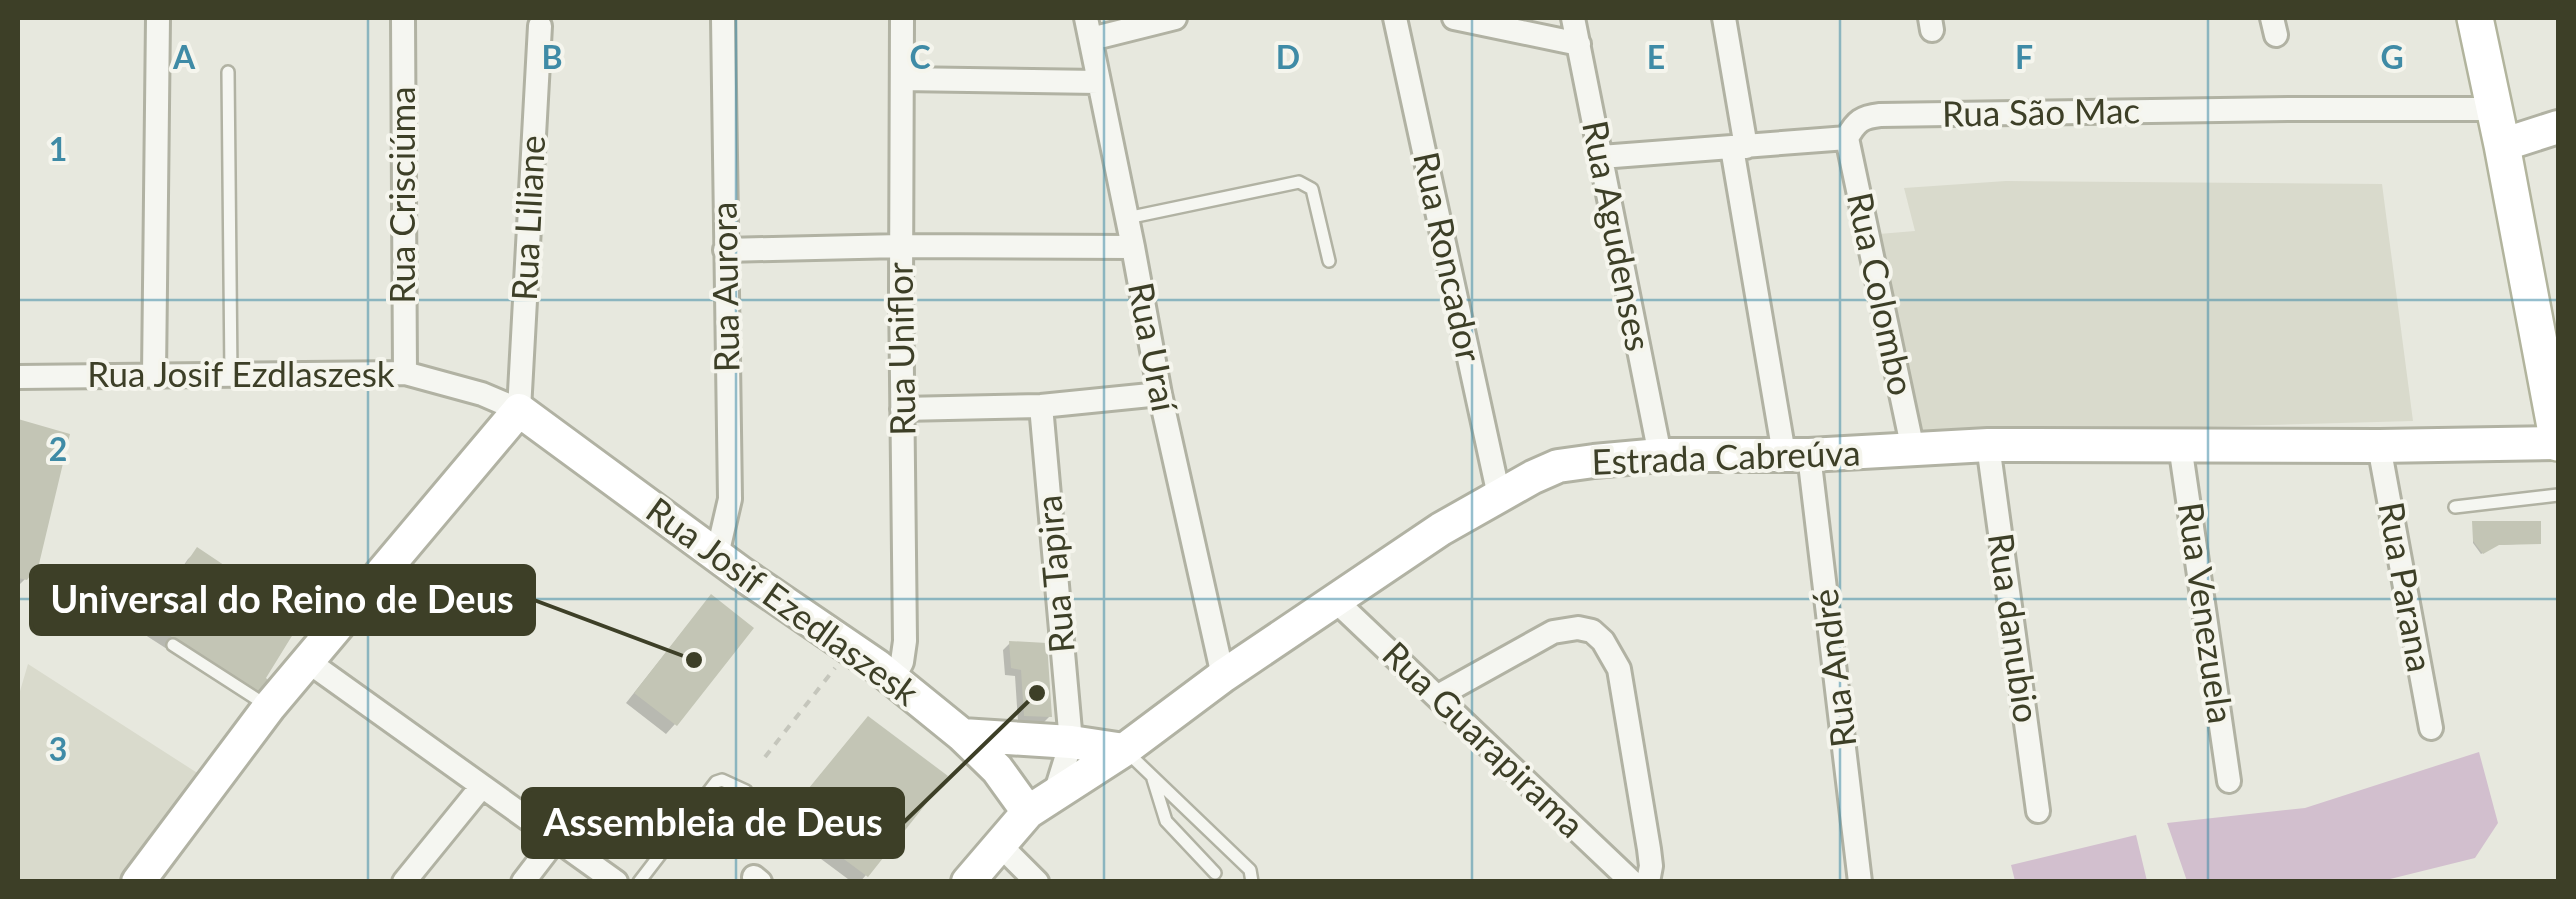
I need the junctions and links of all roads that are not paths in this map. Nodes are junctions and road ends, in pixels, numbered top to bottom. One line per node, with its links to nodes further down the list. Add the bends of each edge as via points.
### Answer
1 (158, 18): 30 (street)
2 (403, 18): 29 (street, Rua Crisciúma)
3 (723, 18): 26 (street, Rua Aurora)
4 (902, 18): 15 (street, Rua Uniflor)
5 (1175, 18): 12 (street)
6 (1395, 18): 45 (street, Rua Roncador)
7 (1454, 18): 13 (street)
8 (1573, 18): 13 (street, Rua Agudenses)
9 (1724, 18): 21 (street, Rua André)
10 (2475, 18): 17 (main road)
11 (540, 26): 35 (street, Rua Liliane)
12 (1088, 28): 16 (street, Rua Uraí)
13 (1578, 44): 22 (street, Rua Agudenses)
14 (228, 72): 31 (lane)
15 (902, 79): 16 (street); 24 (street, Rua Uniflor)
16 (1098, 82): 23 (street, Rua Uraí)
17 (2493, 110): 19 (street, Rua São Mac, via 1880,115 1864,116); 20 (main road)
18 (2558, 128): 20 (main road)
19 (1848, 138): 21 (street, Rua São Mac); 41 (street, Rua Colombo)
20 (2502, 145): 28 (main road)
21 (1739, 147): 22 (street, Rua São Mac); 42 (street, Rua André)
22 (1601, 157): 43 (street, Rua Agudenses)
23 (1127, 218): 25 (street, Rua Uraí); 27 (lane, via 1300,182 1312,188)
24 (900, 246): 25 (street); 26 (street); 36 (street, Rua Uniflor)
25 (1133, 247): 33 (street, Rua Uraí)
26 (725, 250): 47 (street, Rua Aurora, via 730,500)
27 (1329, 261)
28 (2548, 327): 37 (main road)
29 (405, 373): 31 (street, Rua Josif Ezdlaszesk); 35 (street, Rua Josif Ezdlaszesk)
30 (154, 375): 31 (street, Rua Josif Ezdlaszesk); 32 (street, Rua Josif Ezdlaszesk)
31 (231, 376)
32 (18, 377)
33 (1160, 394): 34 (street); 51 (street, Rua Uraí)
34 (1041, 406): 36 (street); 57 (street, Rua Tapira)
35 (519, 410): 47 (main road, Rua Josif Ezedlaszesk); 50 (main road)
36 (902, 410): 52 (street, Rua Uniflor, via 906,641)
37 (2558, 443): 40 (main road, Estrada Cabreúva)
38 (2180, 444): 39 (main road, Estrada Cabreúva); 40 (main road, Estrada Cabreúva); 60 (street, Rua Venezuela)
39 (1988, 446): 41 (main road, Estrada Cabreúva); 64 (street, Rua danubio)
40 (2379, 446): 55 (street, Rua Parana)
41 (1912, 450): 42 (main road, Estrada Cabreúva)
42 (1796, 454): 43 (main road, Estrada Cabreúva); 77 (street, Rua André)
43 (1660, 455): 45 (main road, Estrada Cabreúva, via 1558,466)
44 (2558, 495): 46 (lane)
45 (1500, 496): 48 (main road, Estrada Cabreúva)
46 (2455, 507)
47 (718, 556): 52 (main road, Rua Josif Ezedlaszesk)
48 (1336, 601): 51 (main road, Estrada Cabreúva); 53 (street, Rua Guarapirama)
49 (173, 646): 54 (lane)
50 (306, 660): 54 (main road); 61 (street)
51 (1223, 676): 58 (main road, Estrada Cabreúva)
52 (893, 678): 56 (main road, Rua Josif Ezedlaszesk)
53 (1438, 696): 68 (street, Rua Guarapirama); 68 (street, via 1553,632 1592,630 1619,669 1652,866)
54 (268, 707): 69 (main road)
55 (2431, 728)
56 (962, 735): 57 (main road); 63 (main road, Rua Josif Ezedlaszesk)
57 (1071, 742): 58 (main road); 63 (street)
58 (1124, 750): 59 (lane); 63 (main road, Estrada Cabreúva)
59 (1152, 777): 67 (lane, via 1166,822); 76 (lane, via 1250,870)
60 (2230, 781)
61 (482, 786): 65 (street); 70 (street)
62 (746, 791): 73 (lane, via 716,782)
63 (1041, 804): 66 (main road, Estrada Cabreúva)
64 (2038, 811)
65 (556, 838): 71 (street); 72 (street)
66 (1000, 844): 74 (main road, Estrada Cabreúva); 75 (street)
67 (1214, 873)
68 (1636, 881)
69 (138, 882)
70 (404, 882)
71 (523, 882)
72 (616, 882)
73 (639, 882)
74 (968, 882)
75 (1037, 882)
76 (1252, 882)
77 (1860, 882)

